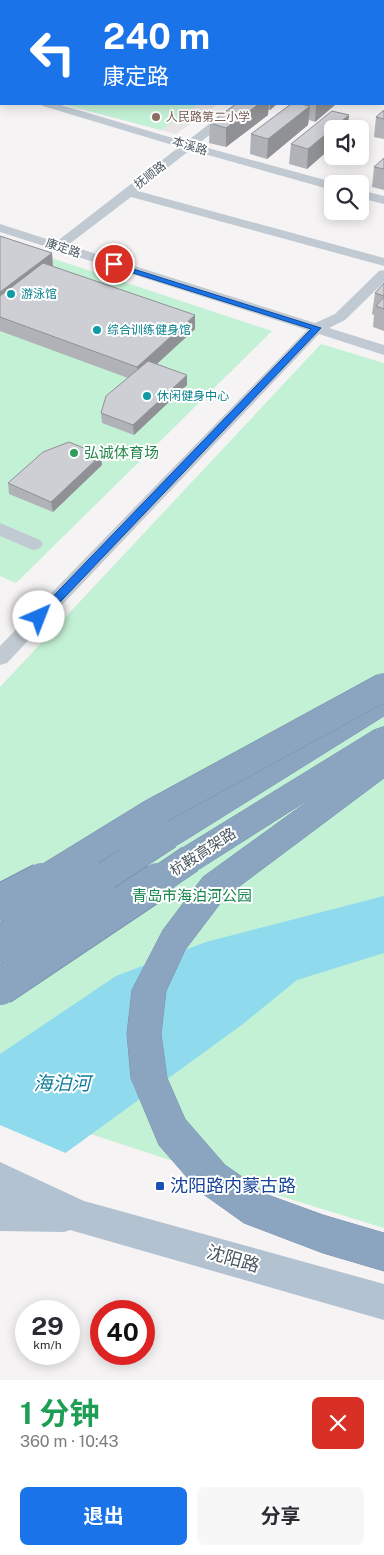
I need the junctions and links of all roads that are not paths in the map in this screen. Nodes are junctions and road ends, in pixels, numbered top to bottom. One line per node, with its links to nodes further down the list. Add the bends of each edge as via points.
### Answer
1 (50, 105): 3 (street, 本溪路)
2 (241, 105): 3 (street, 抚顺路)
3 (187, 146): 4 (street, 本溪路); 5 (street, 抚顺路)
4 (324, 184)
5 (128, 192): 9 (street, 抚顺路); 10 (street)
6 (369, 196): 7 (street)
7 (384, 200)
8 (0, 228): 9 (street, 康定路)
9 (59, 246): 12 (street, 康定路)
10 (384, 262)
11 (384, 274): 12 (street, via 340,317)
12 (317, 328): 13 (street, 康定路); 16 (street)
13 (384, 350)
14 (0, 529): 15 (street)
15 (34, 544)
16 (0, 658)
17 (384, 687): 21 (highway, bridge)
18 (384, 702): 22 (highway, bridge)
19 (384, 738): 23 (highway, 杭鞍高架路, bridge, via 190,859)
20 (384, 762): 27 (highway, via 214,887 174,940 149,990 144,1034 149,1078 172,1132 212,1178 257,1210)
21 (0, 903)
22 (0, 945)
23 (0, 987)
24 (0, 1180): 26 (main road)
25 (0, 1214): 26 (main road)
26 (81, 1217): 28 (main road, 沈阳路)
27 (384, 1252)
28 (384, 1302)

